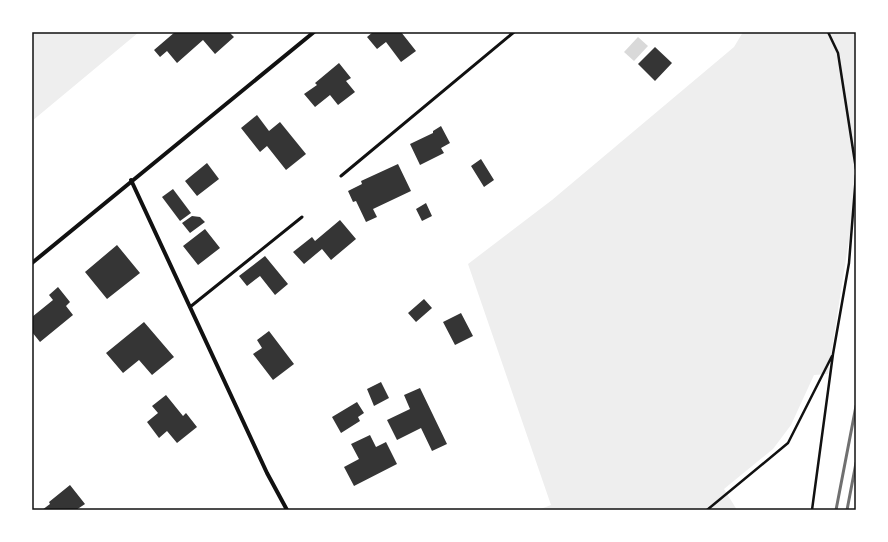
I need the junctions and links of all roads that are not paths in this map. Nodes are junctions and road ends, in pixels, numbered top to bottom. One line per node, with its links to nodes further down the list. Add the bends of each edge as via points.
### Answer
1 (314, 32): 4 (street)
2 (514, 32): 3 (lane)
3 (341, 176)
4 (131, 180): 6 (street); 7 (street)
5 (302, 218): 7 (lane)
6 (32, 263)
7 (190, 307): 8 (street, via 267,473)
8 (287, 510)

